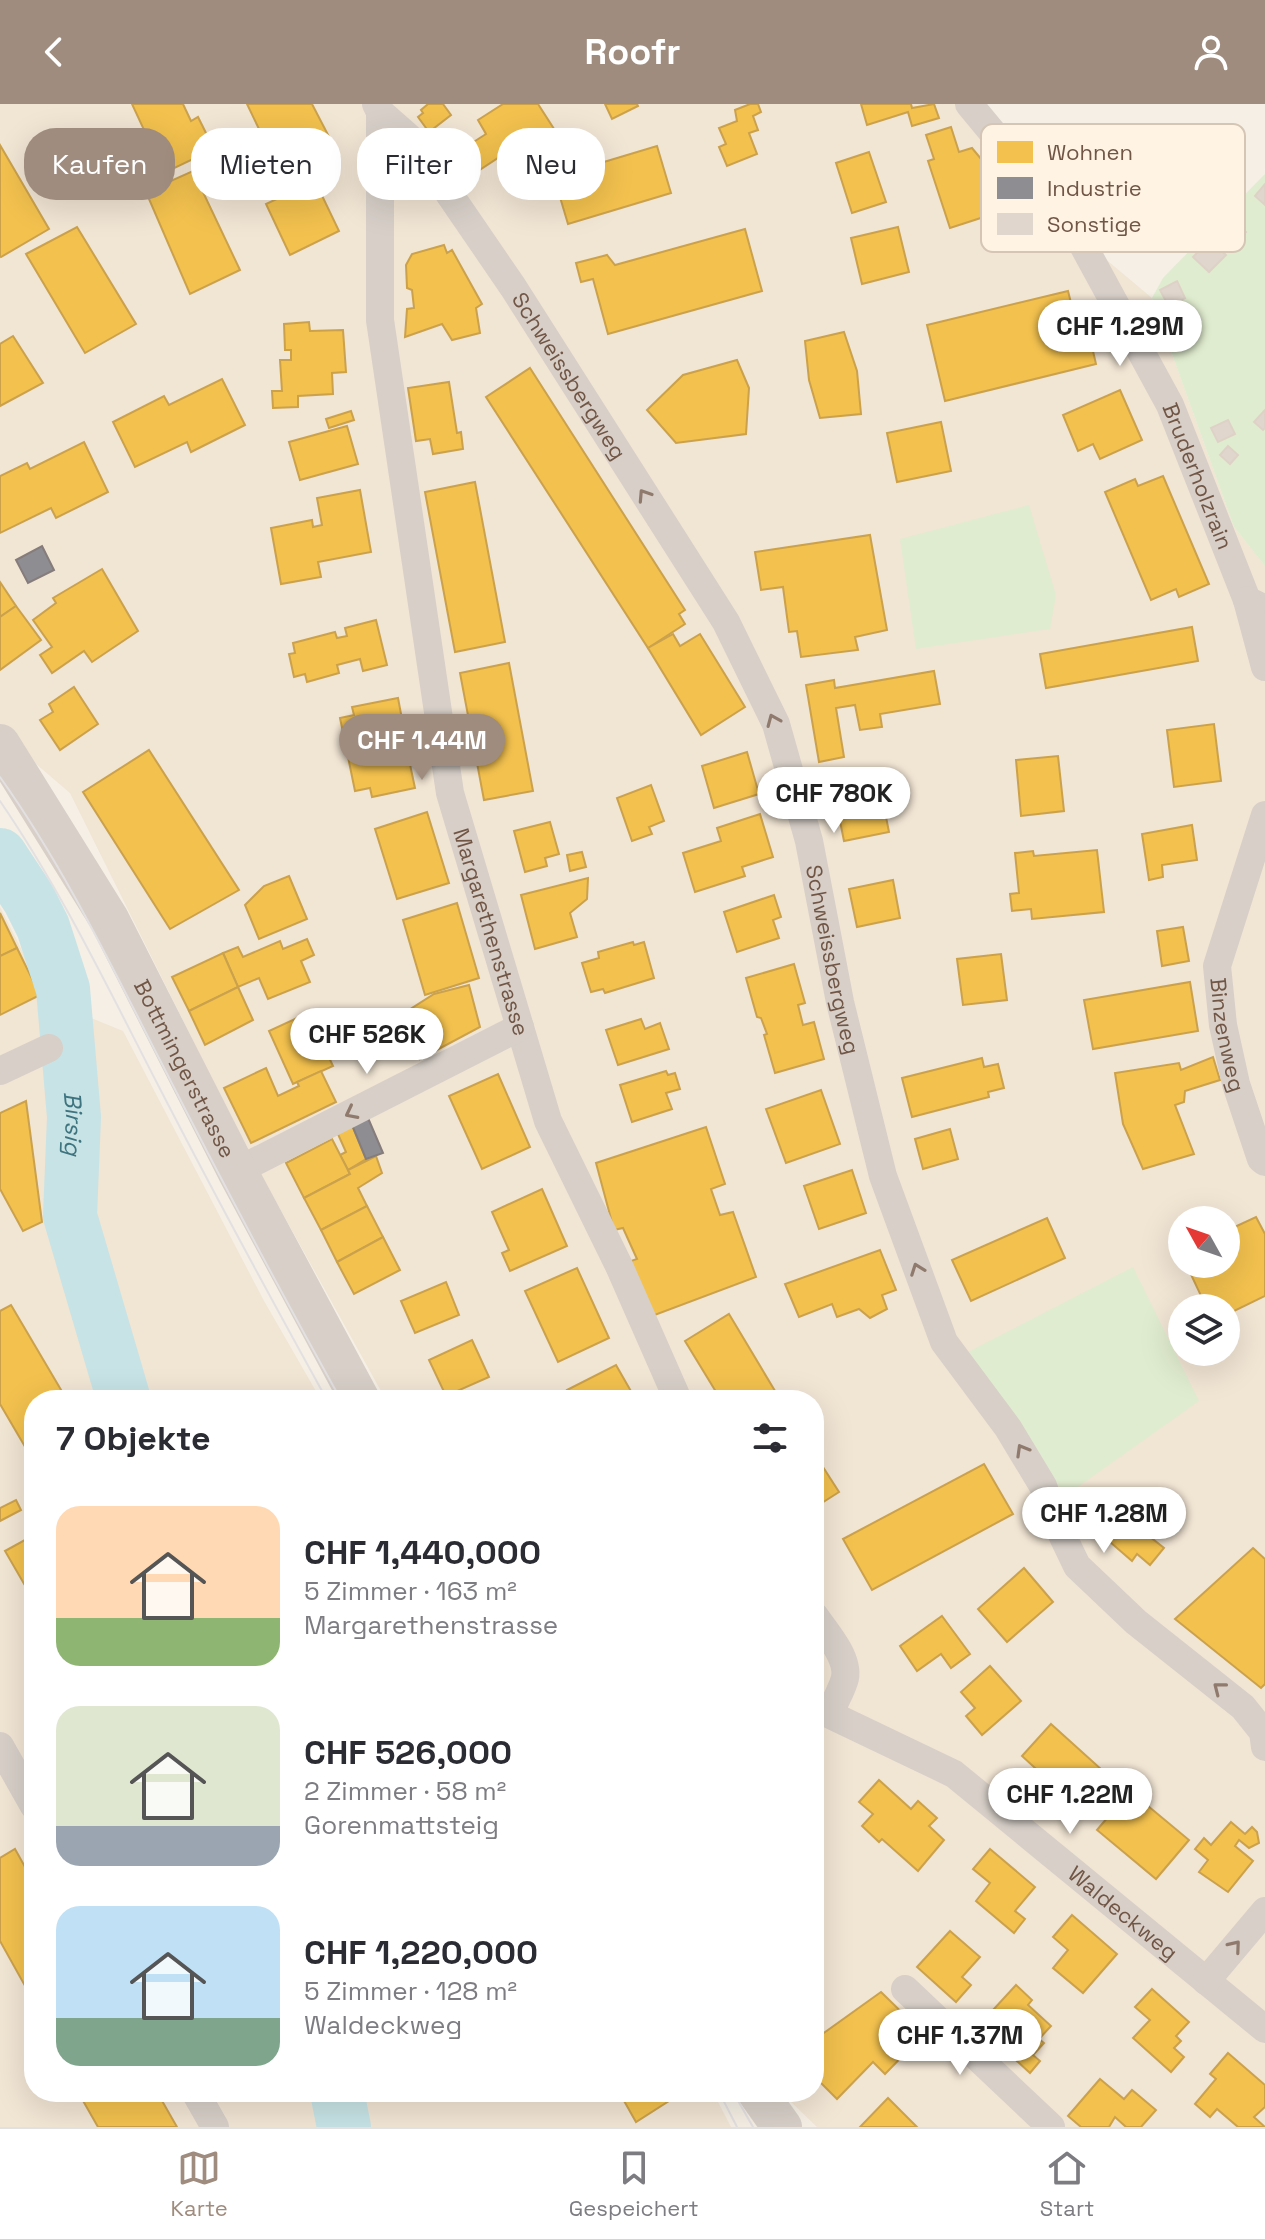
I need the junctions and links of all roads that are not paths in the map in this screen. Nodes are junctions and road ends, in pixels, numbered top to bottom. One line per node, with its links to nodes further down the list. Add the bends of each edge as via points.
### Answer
1 (969, 104): 3 (street, Bruderholzrain)
2 (378, 108): 9 (street, Margarethenstrasse, via 380,320 450,793); 20 (street, Schweissbergweg, one-way to 2, via 1263,1732 1243,1707 1136,1622 1077,1566 1043,1486 1008,1428 944,1342 883,1176 840,1002 809,841 776,724 726,622 508,280 413,141)
3 (986, 124)
4 (1087, 252): 5 (street, Bruderholzrain, via 1170,405)
5 (1256, 604): 6 (street)
6 (1265, 667)
7 (0, 744): 13 (main road, Bottmingerstrasse, via 109,919)
8 (1265, 815): 12 (street, Binzenweg, via 1217,966 1236,1084)
9 (520, 1027): 13 (street, one-way to 13); 15 (street, Margarethenstrasse, via 548,1121)
10 (49, 1048): 11 (street)
11 (0, 1071)
12 (1265, 1162)
13 (237, 1171): 14 (main road, Bottmingerstrasse)
14 (355, 1390)
15 (674, 1390)
16 (824, 1630): 17 (street, via 845,1668 845,1677)
17 (824, 1707)
18 (824, 1711): 23 (street, Waldeckweg, via 954,1774)
19 (0, 1746): 21 (street)
20 (1265, 1747)
21 (24, 1788)
22 (1265, 1911): 23 (street, one-way to 22)
23 (1206, 1981): 25 (street, Waldeckweg)
24 (905, 1989): 30 (street)
25 (1265, 2029)
26 (201, 2102): 28 (street)
27 (764, 2102): 29 (main road)
28 (215, 2127)
29 (782, 2127)
30 (1051, 2127)

